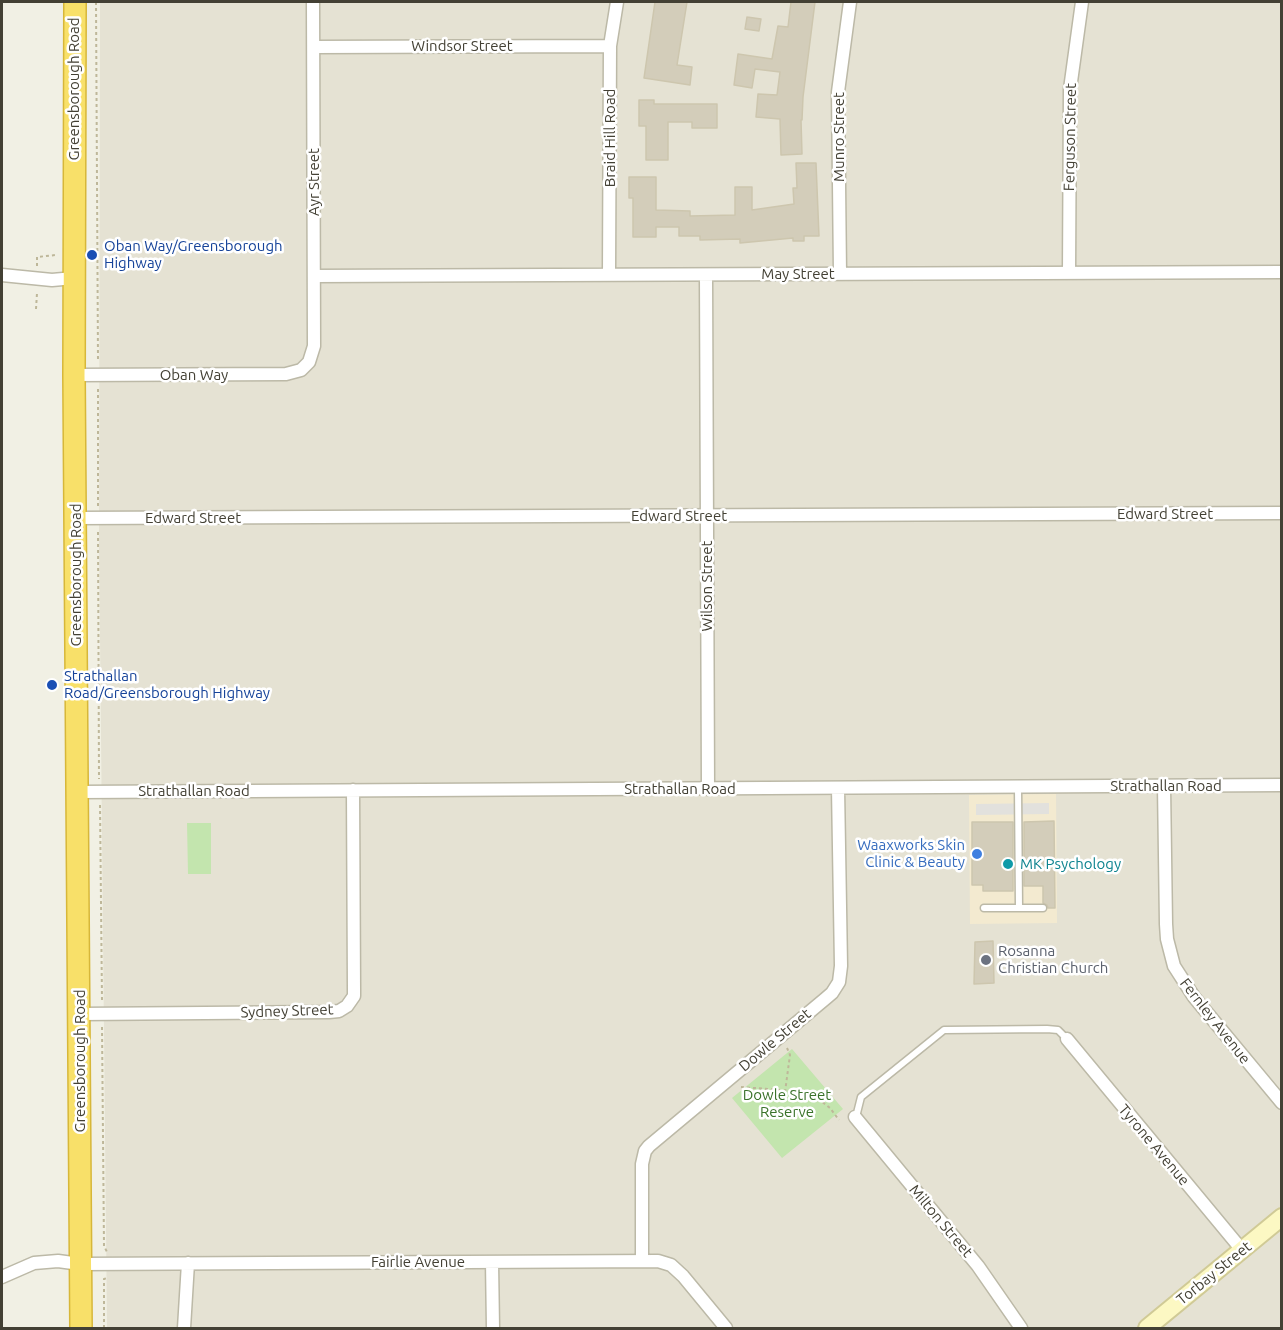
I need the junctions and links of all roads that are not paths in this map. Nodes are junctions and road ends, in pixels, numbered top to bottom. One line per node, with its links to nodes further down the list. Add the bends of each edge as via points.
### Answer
1 (75, 2): 15 (highway, Greensborough Road)
2 (313, 2): 7 (street, Ayr Street)
3 (616, 2): 6 (street, Braid Hill Road)
4 (850, 2): 11 (street, Munro Street, via 838,93)
5 (1082, 2): 9 (street, Ferguson Street, via 1070,97)
6 (610, 46): 7 (street, Windsor Street); 10 (street, Braid Hill Road)
7 (314, 47): 14 (street, Ayr Street)
8 (1281, 272): 9 (street, May Street)
9 (1070, 273): 11 (street, May Street)
10 (609, 274): 13 (street, May Street); 14 (street, May Street)
11 (840, 274): 13 (street, May Street)
12 (2, 275): 15 (street)
13 (706, 275): 19 (street, Wilson Street)
14 (314, 276): 16 (street, Ayr Street, via 314,346)
15 (74, 278): 17 (highway, Greensborough Road)
16 (309, 362): 17 (street, Oban Way, via 301,370 286,374)
17 (74, 375): 20 (highway, Greensborough Road)
18 (1281, 513): 19 (street, Edward Street)
19 (707, 516): 20 (street, Edward Street); 25 (street, Wilson Street)
20 (76, 518): 27 (highway, Greensborough Road)
21 (1281, 785): 22 (street, Strathallan Road)
22 (1164, 786): 23 (street, Strathallan Road); 33 (street, Fernley Avenue, via 1166,924 1174,966 1194,997)
23 (1018, 787): 24 (street, Strathallan Road); 29 (lane)
24 (838, 788): 25 (street, Strathallan Road); 37 (street, Dowle Street, via 839,982 832,993 645,1151)
25 (708, 789): 26 (street, Strathallan Road)
26 (353, 790): 27 (street, Strathallan Road); 31 (street, Sydney Street, via 354,996 347,1006 329,1012)
27 (89, 792): 31 (highway, Greensborough Road)
28 (984, 908): 29 (lane)
29 (1019, 908): 30 (lane)
30 (1043, 908)
31 (80, 1014): 40 (highway, Greensborough Road)
32 (1067, 1039): 34 (lane, via 1058,1030 1047,1029 944,1030 861,1097); 36 (street, Tyrone Avenue)
33 (1281, 1103)
34 (855, 1118): 46 (street, Milton Street, via 978,1266)
35 (1281, 1217): 36 (street, Torbay Street)
36 (1242, 1250): 47 (street, Torbay Street)
37 (642, 1260): 38 (street, Fairlie Avenue); 45 (street, Fairlie Avenue, via 671,1265)
38 (492, 1262): 39 (street, Fairlie Avenue); 44 (street)
39 (188, 1263): 40 (street, Fairlie Avenue); 43 (street)
40 (80, 1264): 41 (street, Fairlie Avenue, via 34,1263); 42 (highway, Greensborough Road)
41 (2, 1277)
42 (81, 1329)
43 (184, 1329)
44 (493, 1329)
45 (726, 1329)
46 (1021, 1329)
47 (1147, 1329)

